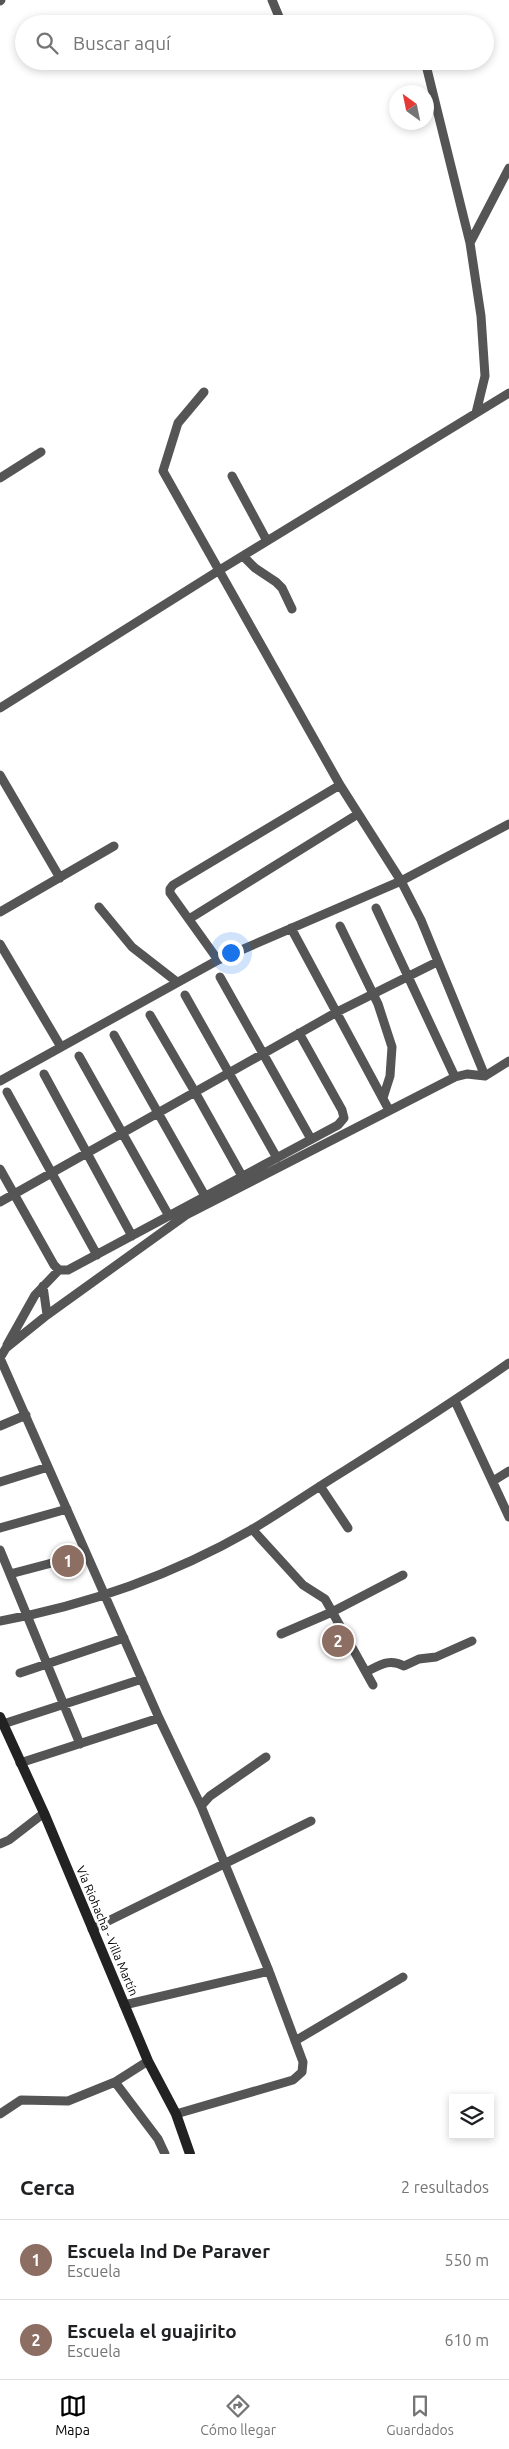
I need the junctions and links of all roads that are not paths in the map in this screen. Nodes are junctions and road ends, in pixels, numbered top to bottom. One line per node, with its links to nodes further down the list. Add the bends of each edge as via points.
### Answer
1 (272, 0): 2 (street)
2 (278, 15)
3 (427, 70): 5 (street)
4 (509, 168): 5 (street)
5 (470, 243): 8 (street, via 481,316 485,376)
6 (204, 392): 14 (street, via 178,423 163,471)
7 (509, 393): 8 (street)
8 (476, 413): 12 (street)
9 (41, 452): 11 (street)
10 (232, 476): 12 (street)
11 (0, 478)
12 (267, 541): 13 (street)
13 (243, 556): 14 (street); 15 (street, via 282,588)
14 (218, 571): 16 (street); 18 (street)
15 (292, 609)
16 (0, 708)
17 (0, 774): 22 (street)
18 (340, 785): 19 (street); 27 (street, via 172,885 170,893)
19 (358, 814): 23 (street); 27 (street)
20 (509, 824): 23 (street)
21 (114, 846): 22 (street)
22 (60, 878): 26 (street)
23 (401, 881): 29 (street); 32 (street)
24 (99, 907): 35 (street, via 132,947)
25 (376, 908): 34 (street)
26 (0, 912)
27 (189, 920): 31 (street)
28 (340, 926): 36 (street)
29 (291, 928): 31 (street); 38 (street)
30 (0, 944): 42 (street)
31 (218, 960): 35 (street)
32 (437, 962): 34 (street); 48 (street)
33 (220, 977): 43 (street)
34 (408, 977): 36 (street); 49 (street)
35 (177, 982): 42 (street)
36 (373, 994): 38 (street); 53 (street, via 392,1047 390,1076)
37 (185, 995): 46 (street)
38 (336, 1012): 40 (street); 53 (street)
39 (150, 1016): 52 (street)
40 (299, 1033): 43 (street); 57 (street, via 344,1118 338,1125)
41 (114, 1035): 55 (street)
42 (61, 1047): 50 (street)
43 (264, 1054): 46 (street); 57 (street)
44 (78, 1056): 56 (street)
45 (508, 1064): 48 (street)
46 (229, 1073): 52 (street); 59 (street)
47 (44, 1074): 58 (street)
48 (485, 1076): 49 (street, via 467,1074)
49 (455, 1077): 54 (street)
50 (0, 1081)
51 (8, 1092): 61 (street)
52 (195, 1092): 55 (street); 62 (street)
53 (383, 1098): 54 (street)
54 (389, 1110): 71 (street, via 186,1215)
55 (158, 1113): 56 (street); 64 (street)
56 (123, 1133): 58 (street); 66 (street)
57 (311, 1139): 59 (street)
58 (86, 1153): 61 (street); 67 (street)
59 (277, 1158): 62 (street)
60 (0, 1169): 63 (street)
61 (52, 1173): 63 (street); 68 (street)
62 (242, 1176): 64 (street)
63 (13, 1195): 65 (street); 69 (street)
64 (205, 1196): 66 (street)
65 (0, 1201)
66 (169, 1216): 67 (street)
67 (132, 1236): 68 (street)
68 (97, 1255): 69 (street, via 68,1270)
69 (59, 1270): 70 (street)
70 (43, 1286): 71 (street); 72 (street, via 27,1306)
71 (47, 1315): 72 (street)
72 (6, 1348): 73 (street)
73 (0, 1358): 76 (street)
74 (509, 1363): 75 (street)
75 (456, 1402): 80 (street); 82 (street)
76 (26, 1415): 77 (street); 78 (street)
77 (0, 1426)
78 (48, 1467): 81 (street); 83 (street)
79 (509, 1471): 80 (street)
80 (493, 1481): 84 (street)
81 (0, 1482)
82 (320, 1486): 86 (street); 87 (street)
83 (67, 1509): 85 (street); 89 (street)
84 (509, 1517)
85 (0, 1528)
86 (348, 1528)
87 (252, 1529): 92 (street, via 177,1567); 93 (street, via 303,1585 325,1599)
88 (0, 1550): 90 (street)
89 (86, 1554): 90 (street); 92 (street)
90 (10, 1574): 94 (street)
91 (403, 1575): 93 (street)
92 (105, 1595): 94 (street); 97 (street)
93 (332, 1612): 96 (street); 100 (street)
94 (27, 1616): 95 (street); 99 (street)
95 (0, 1621)
96 (280, 1634)
97 (124, 1638): 99 (street); 102 (street)
98 (472, 1641): 100 (street, via 436,1657 419,1659 404,1666 395,1661 386,1662)
99 (47, 1664): 101 (street); 104 (street)
100 (366, 1672): 103 (street)
101 (20, 1673)
102 (142, 1679): 104 (street); 105 (street)
103 (373, 1685)
104 (64, 1703): 106 (street); 107 (street)
105 (159, 1718): 107 (street); 110 (street)
106 (2, 1721): 109 (main road, Vía Riohacha - Villa Martín)
107 (80, 1744): 109 (street)
108 (266, 1757): 110 (street, via 210,1796)
109 (20, 1763): 111 (main road, Vía Riohacha - Villa Martín)
110 (201, 1806): 114 (street)
111 (44, 1813): 113 (street); 115 (main road, Vía Riohacha - Villa Martín)
112 (311, 1821): 114 (street)
113 (0, 1844)
114 (224, 1865): 115 (street); 116 (street)
115 (92, 1929): 118 (main road, Vía Riohacha - Villa Martín)
116 (269, 1971): 118 (street); 119 (street)
117 (403, 1977): 119 (street)
118 (124, 2005): 120 (main road, Vía Riohacha - Villa Martín)
119 (295, 2041): 123 (street, via 304,2066 300,2076 294,2080)
120 (148, 2061): 121 (street); 123 (main road, Vía Riohacha - Villa Martín)
121 (116, 2082): 122 (street, via 68,2101 22,2100); 124 (street, via 158,2139)
122 (0, 2114)
123 (176, 2114): 125 (main road, Vía Riohacha - Villa Martín)
124 (165, 2154)
125 (190, 2154)

